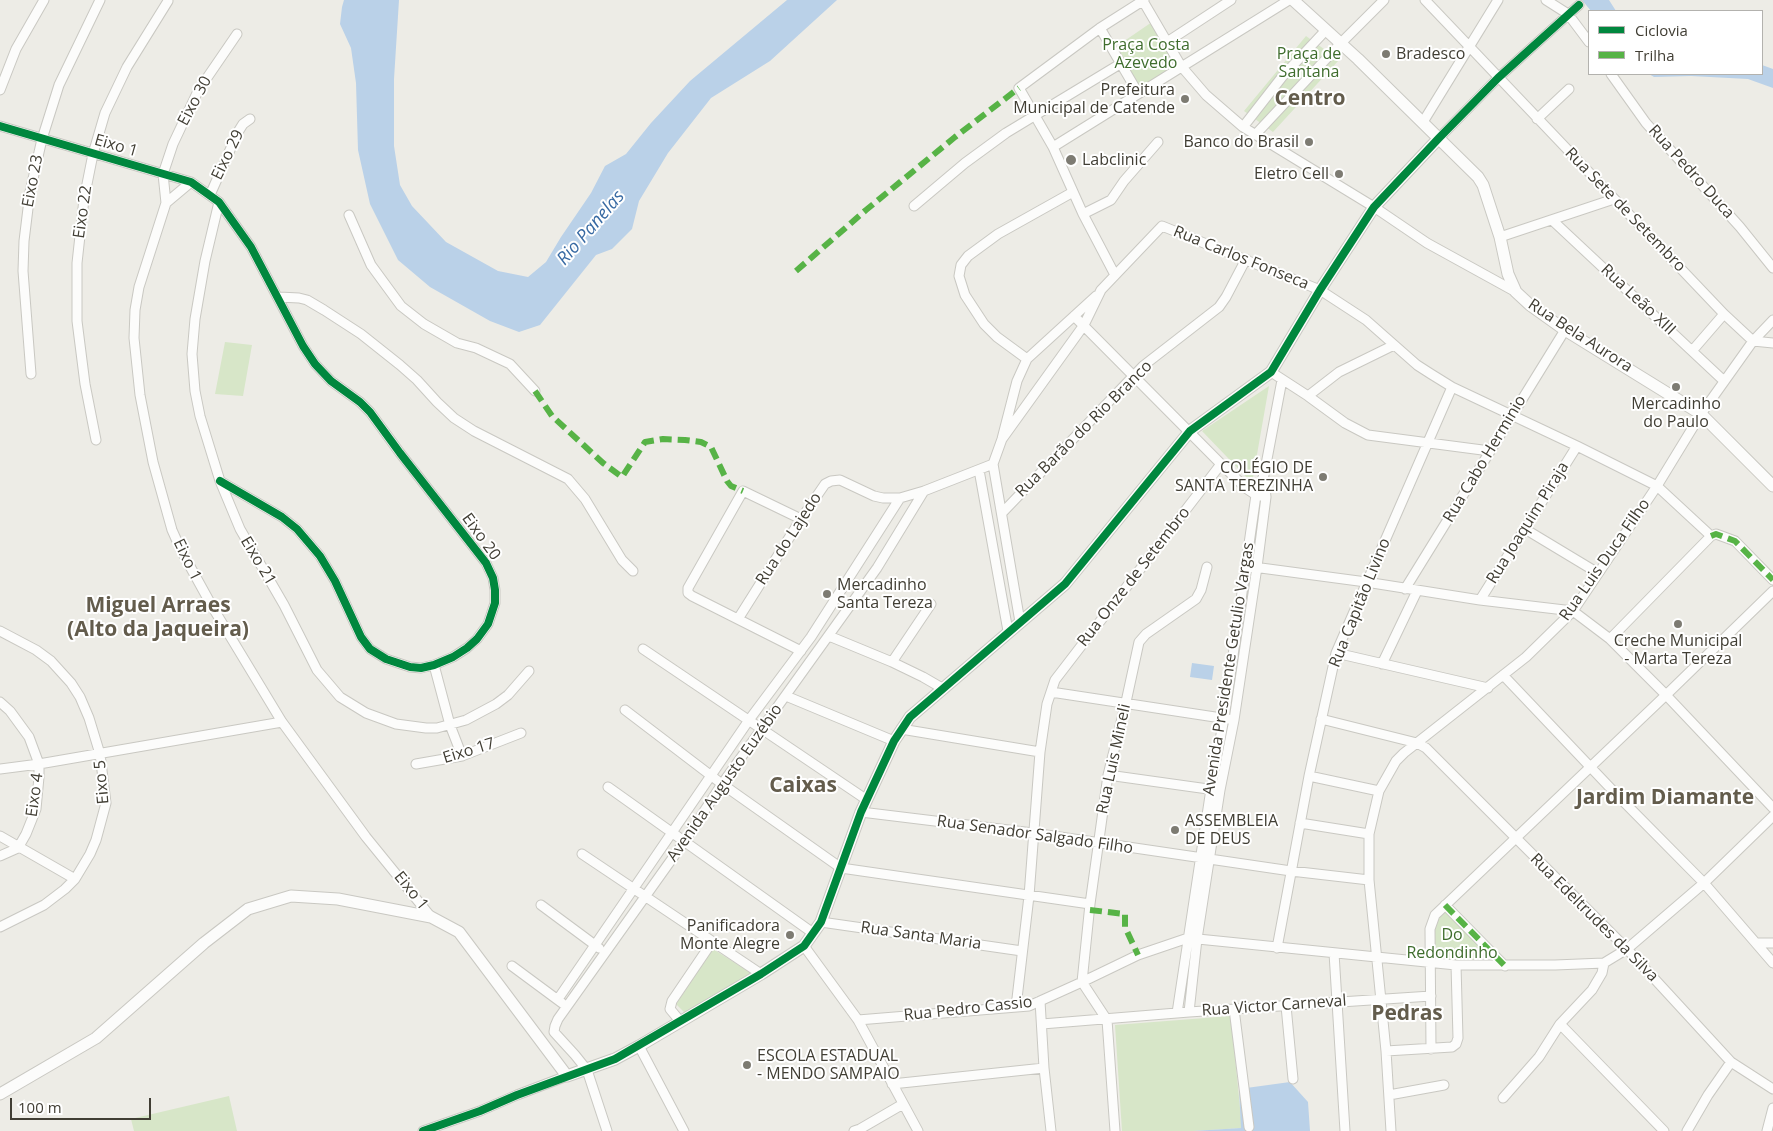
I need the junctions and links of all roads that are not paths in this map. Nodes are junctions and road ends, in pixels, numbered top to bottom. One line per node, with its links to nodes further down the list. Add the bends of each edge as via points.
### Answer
1 (44, 0): 26 (street, via 16,49)
2 (100, 0): 36 (street, Eixo 23, via 62,79)
3 (1143, 0): 14 (street); 18 (street)
4 (1231, 0): 18 (street)
5 (1289, 0): 22 (street)
6 (1293, 0): 15 (street, Rua Bela Aurora)
7 (1384, 0): 19 (street)
8 (1424, 0): 20 (street, Rua Sete de Setembro)
9 (1498, 0): 20 (street)
10 (1546, 0): 13 (street)
11 (168, 1): 39 (street, Eixo 22, via 117,86)
12 (1579, 5): 13 (street)
13 (1568, 14): 17 (street); 24 (street)
14 (1100, 28): 21 (street); 28 (street, via 1019,88)
15 (1326, 30): 19 (street, Rua Bela Aurora); 33 (street, via 1282,77)
16 (237, 34): 40 (street, Eixo 30, via 198,91)
17 (1588, 41)
18 (1167, 42): 22 (street)
19 (1340, 44): 31 (street, Rua Bela Aurora); 34 (street)
20 (1469, 48): 24 (street, Rua Sete de Setembro); 31 (street)
21 (1120, 64): 27 (street); 28 (street)
22 (1181, 66): 27 (street); 33 (street, via 1206,96)
23 (1612, 75): 54 (street, Rua Pedro Duca, via 1646,123)
24 (1498, 78): 30 (street, Rua Sete de Setembro); 35 (street)
25 (1569, 89): 30 (street)
26 (0, 90)
27 (1138, 93): 38 (street)
28 (1034, 115): 38 (street); 47 (street, via 965,163)
29 (250, 119): 43 (street, Eixo 29, via 243,124 230,147)
30 (1537, 119): 44 (street, Rua Sete de Setembro)
31 (1423, 122): 35 (street, Rua Bela Aurora)
32 (0, 126): 36 (street, Eixo 1)
33 (1243, 127): 34 (street)
34 (1255, 135): 48 (street)
35 (1439, 138): 48 (street); 52 (street, Rua Bela Aurora, via 1483,185)
36 (42, 139): 39 (street, Eixo 1); 71 (street, Eixo 23, via 30,192 24,256)
37 (1158, 142): 49 (street, via 1124,180 1112,200)
38 (1053, 146): 42 (street)
39 (93, 154): 40 (street, Eixo 1); 82 (street, Eixo 22, via 81,220 76,289 84,376)
40 (163, 174): 41 (street, Eixo 1); 46 (street)
41 (191, 182): 43 (street, Eixo 1); 46 (street)
42 (1073, 192): 49 (street); 69 (street, via 998,234 968,256 958,276 965,295 984,324)
43 (210, 195): 45 (street, Eixo 1)
44 (1614, 199): 51 (street); 60 (street, Rua Sete de Setembro)
45 (220, 202): 59 (street, Eixo 20, via 251,247); 90 (street, Eixo 21, via 199,289 192,354 200,416)
46 (166, 203): 140 (street, Eixo 1, via 139,287 135,310 134,338 140,395 153,462 172,530 181,550)
47 (914, 206)
48 (1374, 207): 57 (street); 58 (street, via 1427,243)
49 (1083, 214): 55 (street)
50 (349, 215): 76 (street, via 371,266 401,306 457,343 510,364)
51 (1552, 220): 52 (street); 68 (street, Rua Leão XIII)
52 (1500, 237): 58 (street, Rua Bela Aurora, via 1504,262)
53 (1246, 260): 55 (street, Rua Carlos Fonseca, via 1162,226); 57 (street, Rua Carlos Fonseca); 72 (street, Rua Barão do Rio Branco, via 1219,307)
54 (1773, 268)
55 (1115, 275): 56 (street)
56 (1101, 290): 61 (street); 63 (street)
57 (1320, 290): 67 (street, Rua Carlos Fonseca, via 1366,320); 70 (street)
58 (1516, 292): 64 (street, Rua Bela Aurora)
59 (279, 297): 104 (street, via 307,300 324,310 400,365 454,418 568,479 585,499 622,560); 125 (street, Eixo 20, via 315,364 370,412 486,563 493,578 494,603 488,624 467,648)
60 (1724, 314): 65 (street, Rua Sete de Setembro); 68 (street)
61 (1074, 316): 63 (street); 69 (street)
62 (1773, 320): 65 (street, Rua Luis Duca Filho)
63 (1084, 325): 72 (street); 81 (street)
64 (1565, 330): 78 (street, Rua Cabo Herminio); 79 (street, Rua Bela Aurora)
65 (1753, 341): 66 (street); 74 (street, Rua Luis Duca Filho)
66 (1773, 343)
67 (1394, 345): 75 (street, Rua Carlos Fonseca); 77 (street, via 1339,372)
68 (1692, 351): 74 (street, Rua Leão XIII)
69 (1027, 358): 81 (street, via 1017,381)
70 (1271, 372): 73 (street); 80 (street)
71 (31, 374)
72 (1133, 376): 80 (street); 97 (street, Rua Barão do Rio Branco)
73 (1282, 380): 77 (street); 89 (street, Avenida Presidente Getulio Vargas)
74 (1724, 381): 79 (street, Rua Luis Duca Filho)
75 (1452, 386): 78 (street, Rua Carlos Fonseca); 83 (street, Rua Capitão Livino)
76 (534, 391)
77 (1308, 396): 83 (street, via 1359,432)
78 (1512, 414): 84 (street, Rua Carlos Fonseca); 85 (street, Rua Cabo Herminio)
79 (1701, 414): 91 (street, Rua Luis Duca Filho); 92 (street, Rua Bela Aurora)
80 (1190, 432): 87 (street); 115 (street, via 1065,584)
81 (1002, 439): 86 (street)
82 (96, 440)
83 (1428, 444): 85 (street); 107 (street, Rua Capitão Livino)
84 (1577, 446): 91 (street, Rua Carlos Fonseca); 99 (street, Rua Joaquim Piraja)
85 (1490, 451): 108 (street, Rua Cabo Herminio)
86 (994, 464): 88 (street, Rua do Lajedo); 97 (street, Rua Barão do Rio Branco)
87 (1221, 464): 94 (street); 130 (street, Rua Onze de Setembro, via 1055,680)
88 (979, 470): 93 (street, Rua do Lajedo); 117 (street)
89 (1264, 475): 94 (street, Avenida Presidente Getulio Vargas); 95 (street, Avenida Presidente Getulio Vargas)
90 (220, 481): 125 (street, Eixo 20, via 282,517 309,542 335,581 370,649 386,659 410,667); 141 (street, Eixo 21, via 240,529 317,670 340,697 366,713 396,724 426,728)
91 (1656, 486): 100 (street, Rua Carlos Fonseca); 105 (street, Rua Luis Duca Filho)
92 (1773, 486)
93 (924, 491): 96 (street, Rua do Lajedo); 118 (street, Avenida Augusto Euzébio, via 877,568)
94 (1256, 496): 95 (street); 101 (street, Avenida Presidente Getulio Vargas)
95 (1266, 497): 103 (street, Avenida Presidente Getulio Vargas)
96 (900, 498): 98 (street, Rua do Lajedo, via 874,496 836,480 819,490); 121 (street, Avenida Augusto Euzébio)
97 (1002, 513): 115 (street, Rua Barão do Rio Branco)
98 (801, 519): 114 (street, Rua do Lajedo); 114 (street, via 742,491 688,588 692,596)
99 (1525, 529): 105 (street); 111 (street, Rua Joaquim Piraja)
100 (1711, 536): 106 (street, via 1724,536 1735,542); 119 (street)
101 (1246, 566): 103 (street); 136 (street, Avenida Presidente Getulio Vargas)
102 (1207, 567): 134 (street, Rua Luis Mineli, via 1196,599 1139,642)
103 (1257, 567): 107 (street); 139 (street, Avenida Presidente Getulio Vargas)
104 (633, 571)
105 (1598, 573): 113 (street, Rua Luis Duca Filho)
106 (1773, 580)
107 (1366, 582): 108 (street); 122 (street, Rua Capitão Livino)
108 (1405, 589): 109 (street)
109 (1417, 591): 111 (street); 124 (street)
110 (1773, 591): 131 (street)
111 (1480, 600): 113 (street)
112 (930, 604): 123 (street)
113 (1573, 612): 119 (street); 127 (street, Rua Luis Duca Filho)
114 (738, 619): 121 (street)
115 (1020, 622): 117 (street)
116 (0, 631): 148 (street, Eixo 5, via 36,650 71,684 89,718)
117 (1008, 631): 128 (street)
118 (829, 636): 123 (street); 132 (street, Avenida Augusto Euzébio)
119 (1610, 639): 131 (street)
120 (643, 649): 138 (street)
121 (802, 651): 138 (street, Avenida Augusto Euzébio)
122 (1336, 653): 124 (street); 137 (street, Rua Capitão Livino)
123 (892, 662): 128 (street)
124 (1382, 664): 129 (street)
125 (434, 665): 141 (street)
126 (529, 671): 141 (street, Eixo 21, via 496,704)
127 (1503, 675): 129 (street, Rua Luis Duca Filho); 152 (street)
128 (942, 688): 142 (street)
129 (1488, 688): 146 (street, Rua Luis Duca Filho)
130 (1050, 692): 134 (street); 147 (street)
131 (1666, 695): 152 (street); 163 (street)
132 (786, 696): 143 (street, Avenida Augusto Euzébio); 145 (street)
133 (0, 702): 150 (street, Eixo 4, via 23,728)
134 (1126, 702): 136 (street); 155 (street, Rua Luis Mineli)
135 (625, 710): 154 (street)
136 (1224, 718): 139 (street); 159 (street, Avenida Presidente Getulio Vargas)
137 (1321, 719): 146 (street); 156 (street, Rua Capitão Livino)
138 (749, 720): 143 (street); 154 (street, Avenida Augusto Euzébio)
139 (1234, 720): 160 (street, Avenida Presidente Getulio Vargas)
140 (282, 722): 148 (street); 190 (street, Eixo 1, via 366,837)
141 (450, 725): 149 (street)
142 (901, 729): 145 (street); 147 (street)
143 (763, 730): 157 (street, Avenida Augusto Euzébio); 162 (street)
144 (521, 733): 149 (street, Eixo 17)
145 (894, 741): 162 (street)
146 (1417, 743): 161 (street, Rua Luis Duca Filho, via 1396,762); 171 (street, Rua Edeltrudes da Silva, via 1429,751)
147 (1040, 752): 168 (street)
148 (100, 754): 150 (street); 181 (street, Eixo 5, via 106,803 96,840)
149 (462, 756): 151 (street, Eixo 17)
150 (39, 764): 153 (street); 174 (street, Eixo 4, via 36,808)
151 (416, 764)
152 (1591, 767): 171 (street); 183 (street)
153 (0, 769)
154 (710, 775): 157 (street); 167 (street, Avenida Augusto Euzébio)
155 (1108, 775): 159 (street); 173 (street, Rua Luis Mineli)
156 (1309, 776): 161 (street); 166 (street, Rua Capitão Livino)
157 (722, 784): 172 (street, Avenida Augusto Euzébio); 179 (street)
158 (608, 787): 167 (street)
159 (1211, 790): 160 (street); 177 (street, Avenida Presidente Getulio Vargas)
160 (1220, 790): 178 (street, Avenida Presidente Getulio Vargas)
161 (1379, 791): 169 (street, Rua Luis Duca Filho)
162 (866, 800): 164 (street)
163 (1773, 808)
164 (861, 812): 168 (street, Rua Senador Salgado Filho); 179 (street)
165 (1773, 816): 183 (street)
166 (1300, 823): 169 (street); 180 (street, Rua Capitão Livino)
167 (673, 833): 172 (street); 184 (street, Avenida Augusto Euzébio)
168 (1034, 833): 173 (street, Rua Senador Salgado Filho); 185 (street)
169 (1369, 834): 182 (street, Rua Luis Duca Filho)
170 (0, 836): 174 (street)
171 (1516, 840): 189 (street); 201 (street, Rua Edeltrudes da Silva)
172 (684, 842): 186 (street, Avenida Augusto Euzébio); 193 (street)
173 (1098, 844): 177 (street, Rua Senador Salgado Filho); 188 (street, Rua Luis Mineli)
174 (18, 848): 176 (street); 181 (street)
175 (582, 854): 184 (street)
176 (0, 856)
177 (1200, 857): 178 (street, Rua Senador Salgado Filho); 194 (street, Avenida Presidente Getulio Vargas)
178 (1210, 859): 180 (street, Rua Senador Salgado Filho); 194 (street, Avenida Presidente Getulio Vargas)
179 (841, 868): 185 (street); 191 (street)
180 (1291, 871): 182 (street, Rua Senador Salgado Filho); 200 (street, Rua Capitão Livino)
181 (75, 879): 192 (street, Eixo 5, via 44,905)
182 (1369, 880): 205 (street, Rua Luis Duca Filho)
183 (1704, 883): 196 (street); 201 (street)
184 (634, 890): 186 (street); 198 (street, Avenida Augusto Euzébio)
185 (1029, 896): 188 (street); 202 (street)
186 (644, 897): 195 (street); 203 (street, Avenida Augusto Euzébio)
187 (541, 904): 198 (street)
188 (1090, 904): 213 (street, Rua Luis Mineli)
189 (1445, 905): 206 (street, via 1431,923); 211 (street)
190 (431, 917): 236 (street, via 459,932); 241 (street, via 338,899 291,896 248,909 204,942 96,1038)
191 (821, 922): 193 (street); 202 (street, Rua Santa Maria)
192 (0, 927)
193 (813, 933): 199 (street)
194 (1192, 938): 200 (street); 213 (street, Rua Pedro Cassio, via 1138,955); 223 (street, Avenida Presidente Getulio Vargas); 224 (street, Avenida Presidente Getulio Vargas)
195 (712, 942): 212 (street); 227 (street, via 672,1001 670,1009)
196 (1756, 943): 197 (street); 208 (street)
197 (1773, 943)
198 (594, 944): 203 (street); 215 (street, Avenida Augusto Euzébio)
199 (804, 946): 212 (street); 225 (street)
200 (1277, 948): 204 (street)
201 (1627, 949): 207 (street); 233 (street, Rua Edeltrudes da Silva)
202 (1022, 951): 221 (street)
203 (606, 952): 220 (street, Avenida Augusto Euzébio)
204 (1334, 953): 205 (street); 218 (street)
205 (1377, 956): 206 (street); 216 (street, Rua Luis Duca Filho)
206 (1430, 963): 209 (street); 214 (street)
207 (1604, 963): 211 (street); 229 (street, via 1597,983)
208 (1773, 963)
209 (1456, 965): 211 (street); 231 (street, via 1458,1038 1452,1048)
210 (512, 966): 215 (street)
211 (1505, 966)
212 (761, 974): 227 (street)
213 (1082, 982): 217 (street, Rua Pedro Cassio); 226 (street)
214 (1431, 996): 216 (street, Rua Victor Carneval); 231 (street)
215 (558, 999): 220 (street)
216 (1381, 999): 218 (street, Rua Victor Carneval); 232 (street, Rua Luis Duca Filho)
217 (1040, 1001): 221 (street, Rua Pedro Cassio); 228 (street)
218 (1336, 1002): 219 (street, Rua Victor Carneval); 254 (street)
219 (1286, 1006): 222 (street, Rua Victor Carneval); 237 (street)
220 (567, 1007): 235 (street, Avenida Augusto Euzébio, via 554,1032)
221 (1016, 1007): 225 (street, Rua Pedro Cassio)
222 (1234, 1009): 223 (street, Rua Victor Carneval); 246 (street)
223 (1189, 1012): 224 (street, Rua Victor Carneval)
224 (1176, 1013): 226 (street, Rua Victor Carneval)
225 (858, 1020): 238 (street)
226 (1107, 1020): 228 (street, Rua Victor Carneval); 253 (street)
227 (680, 1021): 230 (street)
228 (1042, 1024): 234 (street)
229 (1560, 1024): 243 (street, via 1539,1057); 256 (street)
230 (639, 1046): 235 (street); 250 (street)
231 (1431, 1049): 232 (street)
232 (1386, 1051): 242 (street, Rua Luis Duca Filho)
233 (1731, 1062): 240 (street, Rua Edeltrudes da Silva); 257 (street)
234 (1044, 1068): 238 (street); 252 (street)
235 (586, 1070): 236 (street); 249 (street)
236 (567, 1076): 248 (street)
237 (1293, 1079)
238 (892, 1084): 244 (street)
239 (1444, 1085): 242 (street)
240 (1773, 1089)
241 (0, 1094)
242 (1389, 1095): 255 (street, Rua Luis Duca Filho)
243 (1503, 1098)
244 (903, 1104): 247 (street); 251 (street)
245 (1773, 1108): 258 (street)
246 (1250, 1127)
247 (858, 1130)
248 (423, 1131)
249 (607, 1131)
250 (684, 1131)
251 (918, 1131)
252 (1051, 1131)
253 (1115, 1131)
254 (1344, 1131)
255 (1390, 1131)
256 (1664, 1131)
257 (1687, 1131)
258 (1767, 1131)

